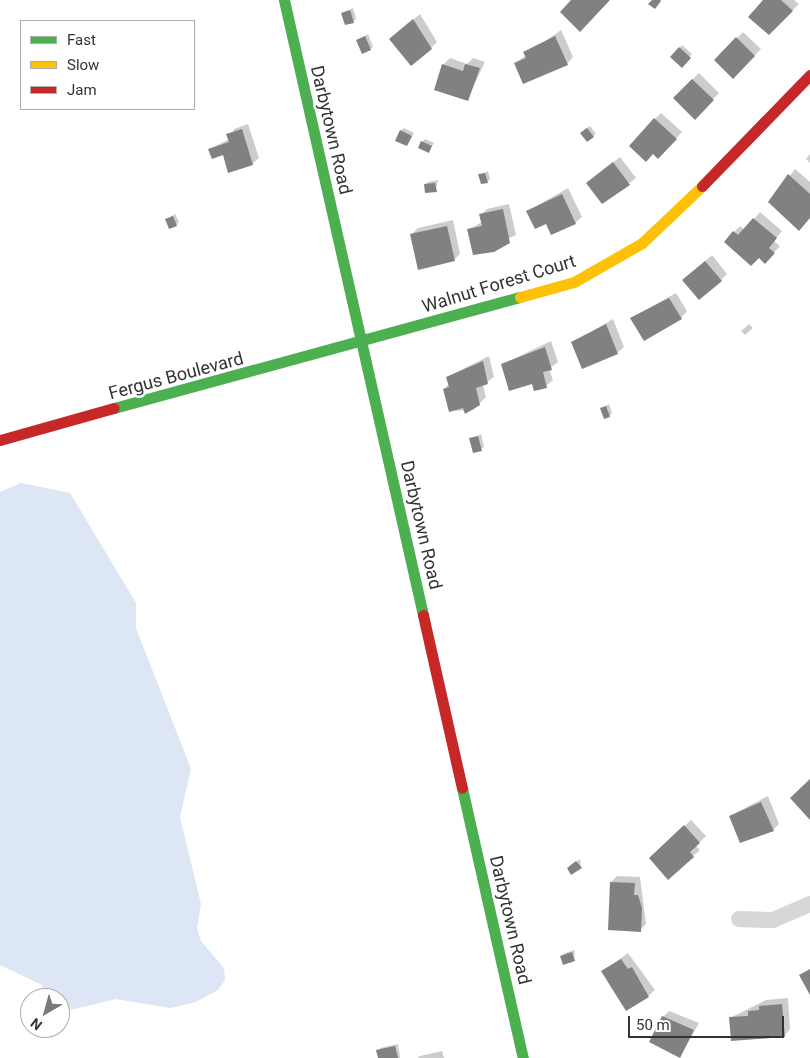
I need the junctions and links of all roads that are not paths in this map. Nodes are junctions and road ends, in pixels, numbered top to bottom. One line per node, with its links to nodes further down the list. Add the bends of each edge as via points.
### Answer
1 (284, 0): 3 (main road, Darbytown Road)
2 (810, 75): 3 (main road, Walnut Forest Court, via 670,220 603,268 548,291)
3 (362, 344): 4 (main road, Fergus Boulevard); 7 (main road, Darbytown Road)
4 (0, 440)
5 (810, 904): 6 (street, via 773,920)
6 (739, 919)
7 (523, 1058)

